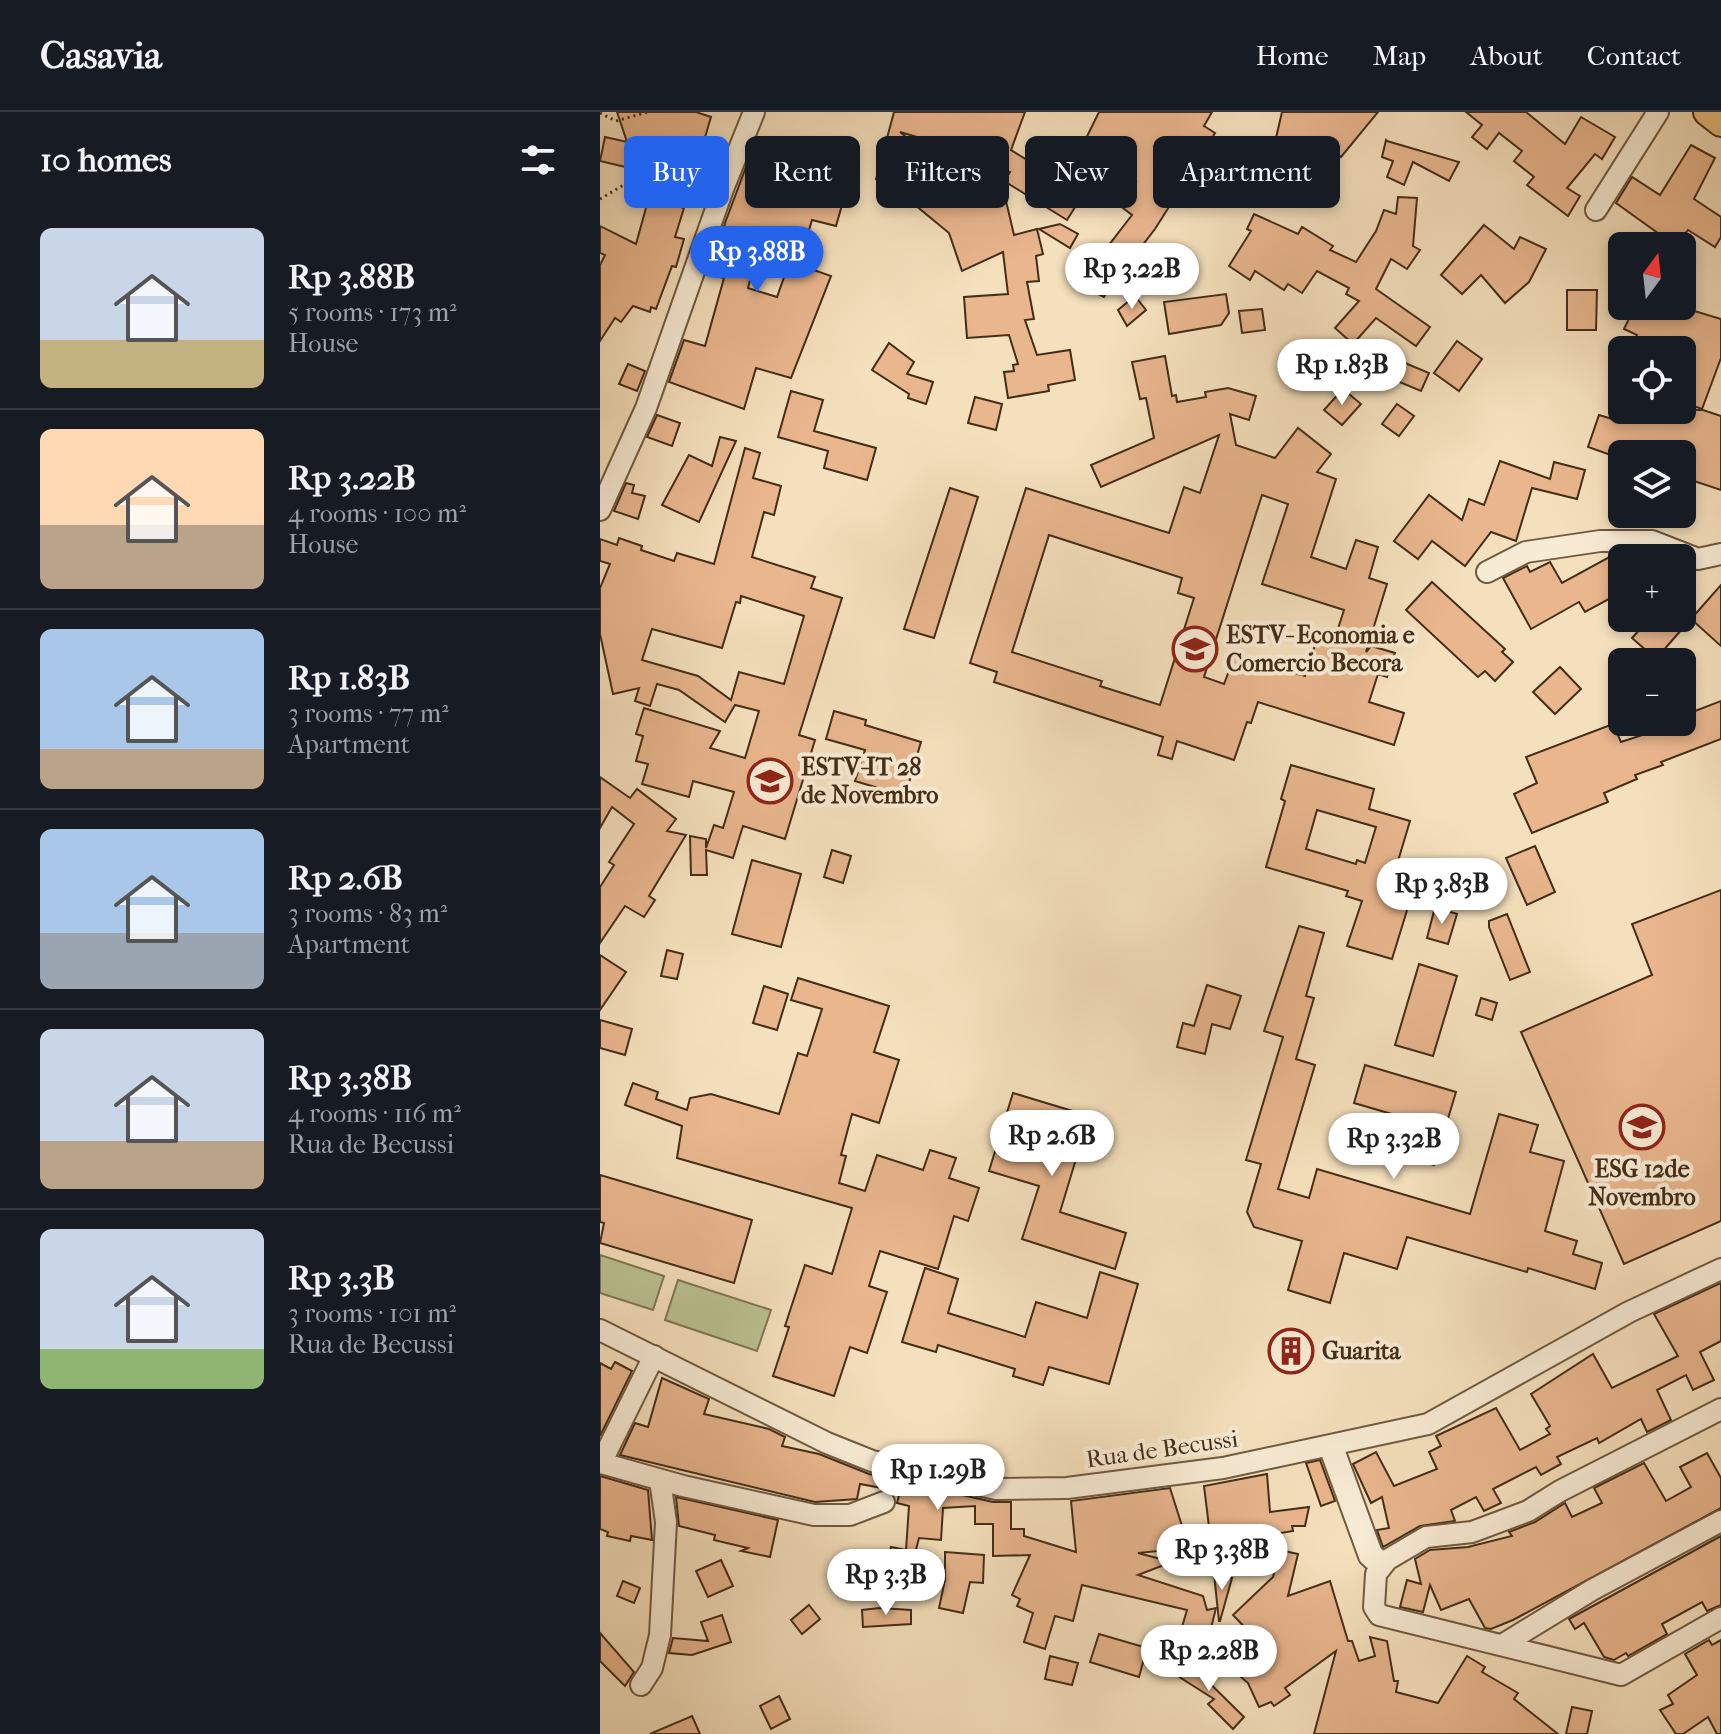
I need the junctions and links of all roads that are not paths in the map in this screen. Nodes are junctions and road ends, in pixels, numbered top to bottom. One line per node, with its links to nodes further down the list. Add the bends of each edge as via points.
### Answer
1 (754, 112): 6 (street, via 646,408)
2 (1658, 112): 5 (street)
3 (1707, 112): 4 (main road)
4 (1721, 123)
5 (1596, 210)
6 (600, 510)
7 (1721, 554): 8 (street, via 1698,559 1652,541 1600,541 1526,552)
8 (1487, 572)
9 (1721, 1269): 11 (street, Rua de Becussi, via 1629,1312 1428,1424 1223,1468 1067,1488 996,1489 872,1461)
10 (600, 1330): 11 (street, Rua de Becussi)
11 (654, 1356): 13 (street)
12 (1721, 1409): 17 (street, via 1528,1511 1472,1532 1426,1537)
13 (600, 1463): 14 (street)
14 (660, 1480): 15 (street, via 832,1517); 20 (street, via 666,1522 660,1635 652,1668)
15 (884, 1502)
16 (1721, 1521): 19 (street)
17 (1382, 1566): 17 (street, via 1369,1556 1333,1447 1372,1554); 19 (street, via 1376,1574 1374,1607 1379,1615)
18 (1721, 1618): 19 (street, via 1621,1675)
19 (1502, 1645)
20 (641, 1685)

